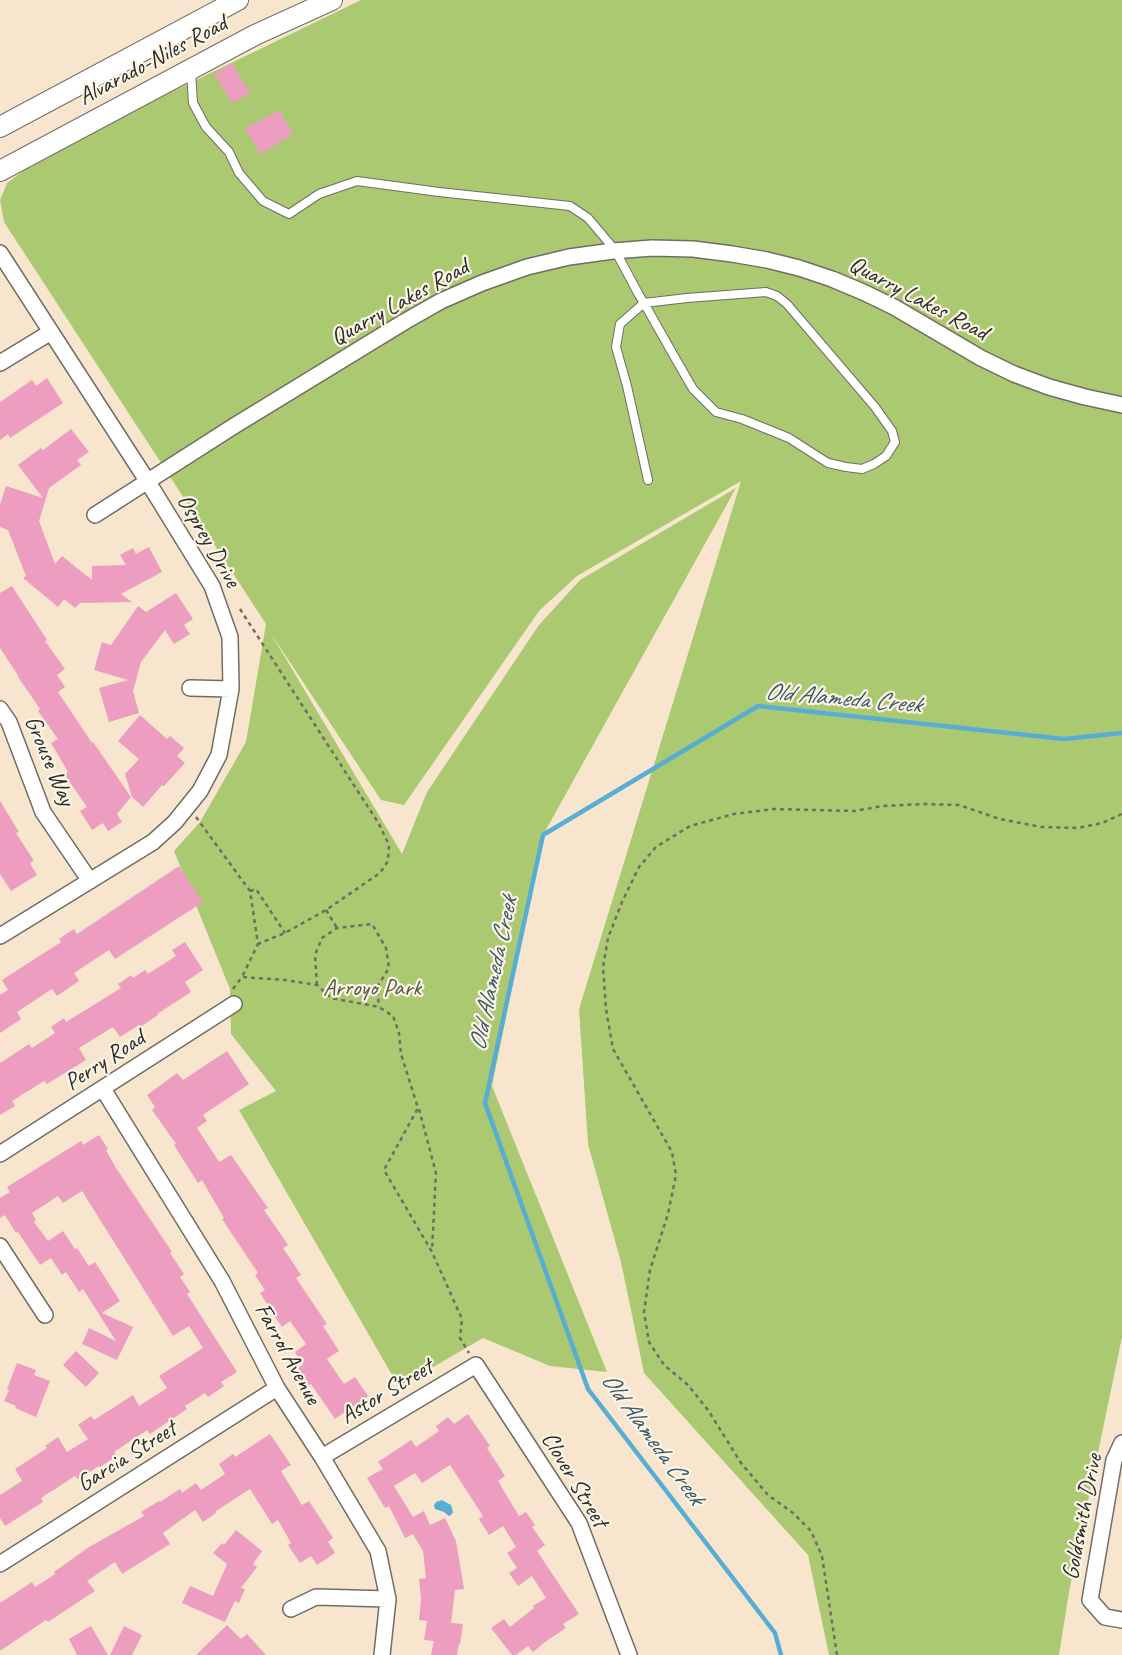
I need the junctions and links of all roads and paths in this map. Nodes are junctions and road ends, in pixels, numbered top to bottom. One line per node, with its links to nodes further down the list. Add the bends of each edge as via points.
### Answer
1 (238, 0): 4 (main road, Alvarado-Niles Road)
2 (332, 0): 3 (main road, Alvarado-Niles Road)
3 (191, 70): 5 (main road, Alvarado-Niles Road); 6 (lane, via 194,103 206,127 229,152 239,173 262,201 289,214 319,194 357,181 570,206 588,218)
4 (0, 127)
5 (0, 171)
6 (615, 250): 8 (lane); 11 (street, Quarry Lakes Road, via 693,249 799,268 894,307 973,354 1014,374 1076,395); 13 (street, Quarry Lakes Road, via 527,267 441,301)
7 (0, 253): 9 (street, Osprey Drive)
8 (644, 303): 8 (lane, via 693,389 716,412 789,438 828,463 862,469 886,456 895,442 892,431 875,407 777,296 766,292); 12 (lane, via 620,324 616,347)
9 (51, 332): 10 (street); 13 (street, Osprey Drive)
10 (0, 363)
11 (1122, 405)
12 (648, 480)
13 (148, 482): 14 (street, Quarry Lakes Road); 17 (street, Osprey Drive, via 212,586 230,637)
14 (95, 515)
15 (240, 609): 23 (path, via 379,824 389,845 388,861 380,873)
16 (190, 688): 17 (street)
17 (231, 690): 19 (street, Osprey Drive, via 219,755 200,791)
18 (0, 709): 21 (street, Grouse Way, via 9,722 43,812)
19 (186, 808): 21 (street, Osprey Drive, via 153,842); 22 (path, via 200,822)
20 (1122, 814): 48 (path, via 1102,823 1078,828 1041,827 1000,819 958,805 892,805 854,811 774,809 734,814 690,826 656,847 639,867 608,938 603,967 612,1049 672,1152 676,1175 668,1214 650,1270 644,1312 649,1342 664,1365 688,1385 708,1410 742,1463 768,1495 811,1531 822,1556)
21 (90, 881): 26 (street, Osprey Drive)
22 (250, 891): 25 (path, via 256,889); 27 (path)
23 (326, 910): 24 (path); 25 (path)
24 (337, 928): 29 (path, via 322,938 315,955); 31 (path, via 372,924 386,948 389,968 377,987)
25 (285, 933): 27 (path)
26 (0, 936)
27 (258, 944): 28 (path)
28 (242, 977): 29 (path); 30 (path)
29 (317, 985): 31 (path, via 331,998)
30 (233, 997): 32 (street, Perry Road)
31 (379, 1007): 33 (path, via 393,1016)
32 (103, 1089): 34 (street, Perry Road); 39 (street, Farrol Avenue, via 222,1282)
33 (418, 1108): 36 (path, via 436,1173); 36 (path, via 384,1170)
34 (0, 1154)
35 (0, 1246): 37 (street)
36 (432, 1252): 38 (path, via 462,1319 460,1338)
37 (45, 1316)
38 (476, 1365): 41 (street, Astor Street); 47 (street, Clover Street, via 578,1522)
39 (278, 1388): 41 (street, Farrol Avenue); 42 (street, Garcia Street)
40 (1122, 1443): 45 (street, Goldsmith Drive, via 1114,1460 1090,1600 1105,1617)
41 (322, 1457): 43 (street, Farrol Avenue, via 378,1551)
42 (0, 1564)
43 (388, 1599): 44 (street, via 316,1597); 46 (street, Farrol Avenue)
44 (291, 1609)
45 (1122, 1620)
46 (382, 1655)
47 (629, 1655)
48 (837, 1655)

